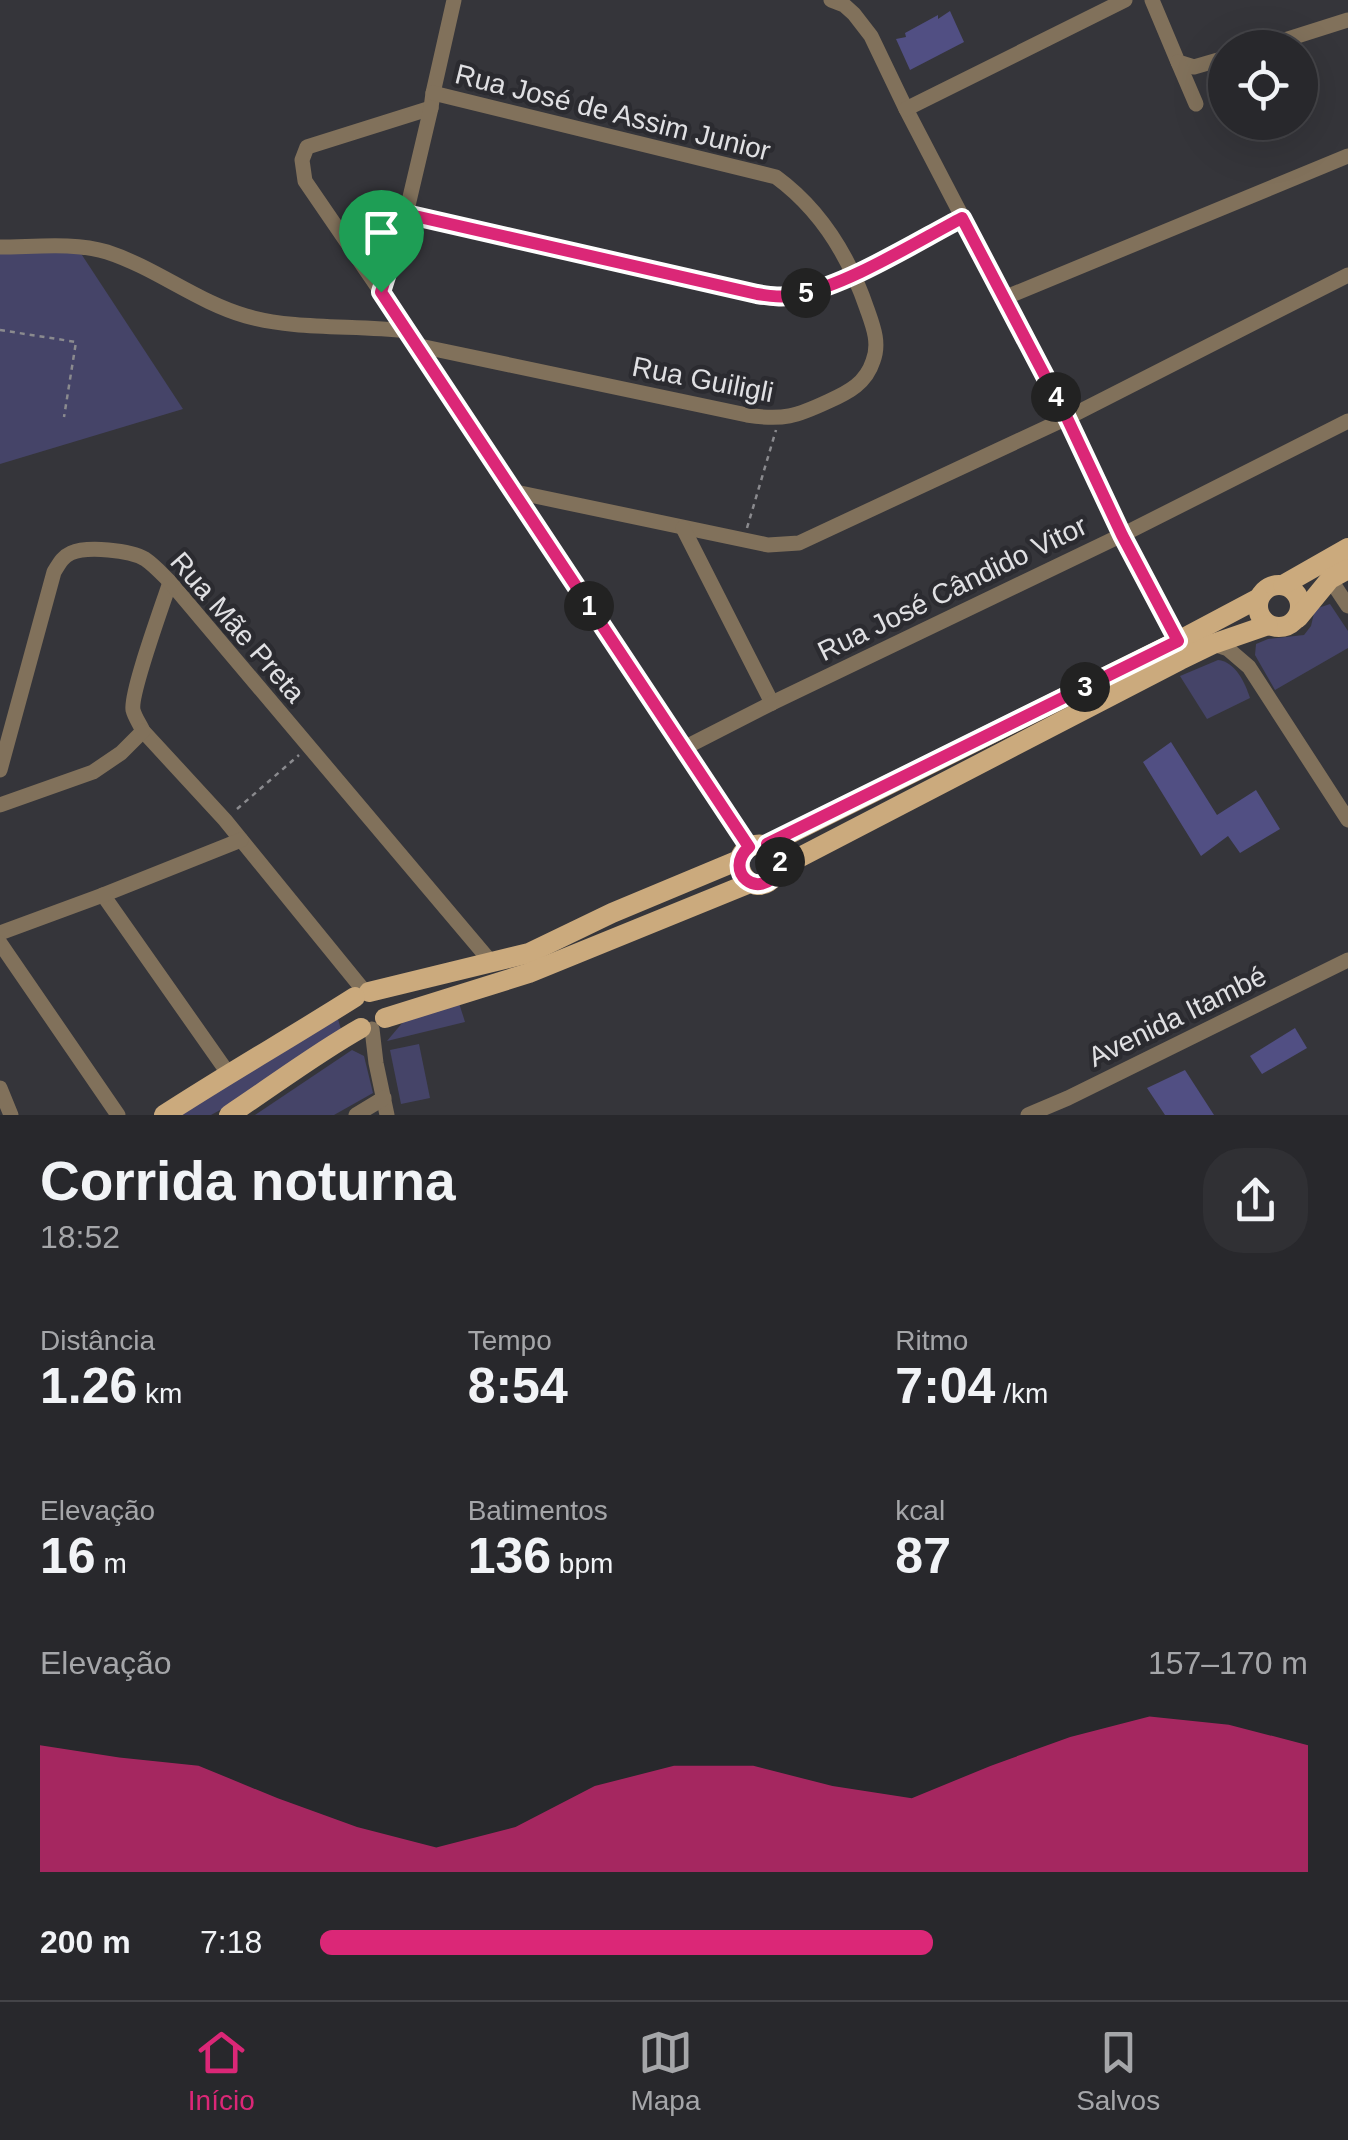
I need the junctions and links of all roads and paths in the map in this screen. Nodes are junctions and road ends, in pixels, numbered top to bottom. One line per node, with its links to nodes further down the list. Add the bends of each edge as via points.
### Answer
1 (454, 0): 9 (street)
2 (831, 0): 11 (street, via 871,36)
3 (1125, 0): 11 (street)
4 (1152, 0): 7 (street)
5 (1348, 20): 6 (street)
6 (1316, 30)
7 (1178, 62): 8 (street); 10 (street)
8 (1208, 63)
9 (432, 101): 13 (street); 16 (street, Rua José de Assim Junior, via 776,177 819,219); 18 (street, via 307,147 302,160 305,181)
10 (1196, 104)
11 (906, 110): 14 (street)
12 (1348, 156): 19 (street)
13 (406, 214): 16 (street, via 757,294 796,296); 18 (street)
14 (962, 218): 16 (street); 19 (street)
15 (0, 248): 21 (street, via 90,248 248,317)
16 (855, 274): 25 (street, Rua Guiligli, via 874,330 873,363 850,392)
17 (1348, 275): 24 (street)
18 (381, 292): 21 (street)
19 (1004, 298): 24 (street)
20 (0, 330): 23 (path, via 76,342)
21 (406, 330): 22 (street)
22 (415, 346): 25 (street, Rua Guiligli); 27 (street)
23 (64, 417)
24 (1067, 418): 29 (street); 30 (street, via 798,543)
25 (779, 419): 30 (path)
26 (1348, 420): 29 (street, Rua José Cândido Vitor)
27 (511, 491): 28 (street); 45 (street)
28 (683, 528): 30 (street); 42 (street)
29 (1122, 535): 39 (street); 42 (street, Rua José Cândido Vitor)
30 (744, 540)
31 (1348, 548): 34 (main road)
32 (1339, 574): 36 (street); 37 (main road)
33 (170, 582): 43 (street, via 132,705); 44 (street, Rua Mãe Preta); 46 (street, Rua Mãe Preta, via 131,553 84,550 62,559)
34 (1282, 585): 35 (main road); 37 (main road, via 1301,604)
35 (1260, 598): 38 (main road); 39 (main road)
36 (1348, 606)
37 (1293, 623): 38 (main road)
38 (1259, 628): 40 (main road); 41 (street)
39 (1178, 641): 51 (main road)
40 (1213, 644): 41 (street); 52 (main road)
41 (1249, 667): 49 (street)
42 (772, 702): 45 (street, Rua José Cândido Vitor)
43 (143, 731): 47 (street, via 93,772); 48 (street)
44 (308, 747): 48 (path); 58 (street, Rua Mãe Preta)
45 (684, 748): 51 (street)
46 (0, 770)
47 (0, 805)
48 (225, 820): 50 (street)
49 (1348, 820)
50 (241, 840): 54 (street); 59 (street)
51 (752, 850): 52 (main road, via 778,856); 53 (main road, via 740,873); 58 (main road, via 529,953)
52 (780, 868): 53 (main road, via 771,882)
53 (750, 883): 60 (main road, via 529,973)
54 (102, 895): 55 (street); 61 (street)
55 (0, 933)
56 (0, 943): 66 (street)
57 (1348, 960): 63 (street, Avenida Itambé)
58 (491, 962): 59 (main road)
59 (363, 994): 60 (main road, via 350,1011 353,1021); 60 (main road, via 384,1001 386,1012); 61 (main road)
60 (372, 1025): 64 (street); 68 (main road, via 324,1048)
61 (228, 1073): 67 (main road)
62 (0, 1088): 65 (street)
63 (1068, 1098): 70 (street, Avenida Itambé); 71 (street)
64 (386, 1106): 69 (street)
65 (10, 1115)
66 (118, 1115)
67 (164, 1115)
68 (229, 1115)
69 (356, 1115)
70 (1028, 1115)
71 (1078, 1115)

